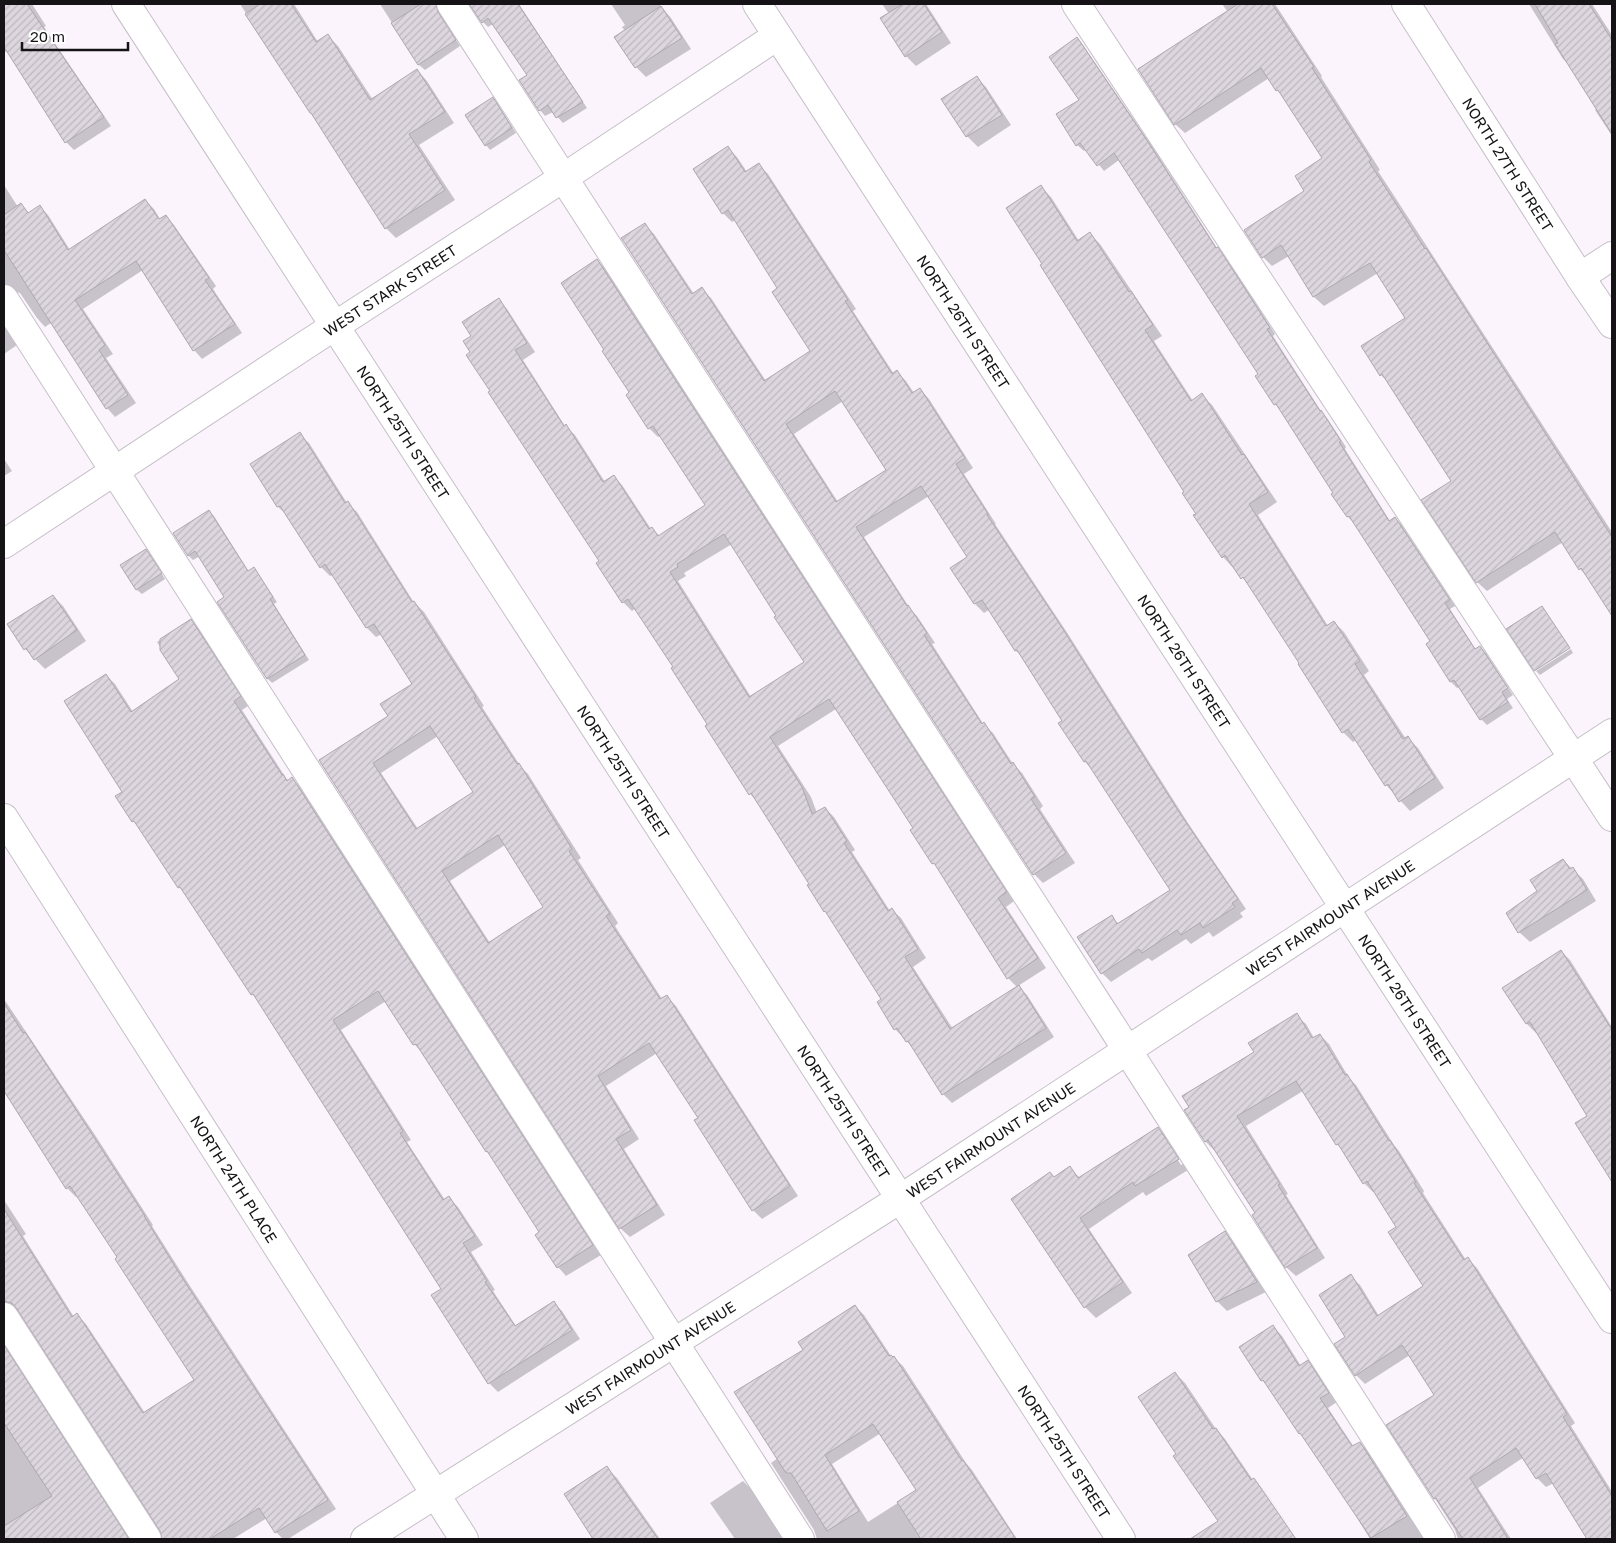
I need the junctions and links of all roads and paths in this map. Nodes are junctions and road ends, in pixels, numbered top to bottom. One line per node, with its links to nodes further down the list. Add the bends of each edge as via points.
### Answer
1 (126, 4): 12 (street, NORTH 25TH STREET)
2 (451, 4): 7 (street)
3 (757, 4): 6 (street, NORTH 26TH STREET)
4 (1076, 4): 16 (street)
5 (1406, 4): 9 (street, NORTH 27TH STREET)
6 (777, 36): 7 (street, WEST STARK STREET); 19 (street, NORTH 26TH STREET)
7 (563, 178): 12 (street, WEST STARK STREET); 20 (street)
8 (1612, 256): 9 (street)
9 (1580, 278): 11 (street, NORTH 27TH STREET)
10 (4, 299): 13 (street)
11 (1612, 324)
12 (335, 326): 13 (street, WEST STARK STREET); 21 (street, NORTH 25TH STREET)
13 (114, 471): 14 (street, WEST STARK STREET); 24 (street)
14 (4, 544)
15 (1612, 733): 16 (street, WEST FAIRMOUNT AVENUE)
16 (1574, 758): 17 (street); 19 (street, WEST FAIRMOUNT AVENUE)
17 (1612, 817)
18 (4, 818): 25 (street, NORTH 24TH PLACE)
19 (1345, 908): 20 (street, WEST FAIRMOUNT AVENUE); 23 (street, NORTH 26TH STREET)
20 (1128, 1050): 21 (street, WEST FAIRMOUNT AVENUE); 31 (street)
21 (900, 1199): 24 (street, WEST FAIRMOUNT AVENUE); 30 (street, NORTH 25TH STREET)
22 (4, 1317): 26 (street)
23 (1612, 1319)
24 (673, 1342): 25 (street, WEST FAIRMOUNT AVENUE); 29 (street)
25 (435, 1494): 27 (street, WEST FAIRMOUNT AVENUE); 28 (street, NORTH 24TH PLACE)
26 (147, 1539)
27 (366, 1539)
28 (464, 1539)
29 (800, 1539)
30 (1121, 1539)
31 (1441, 1539)

